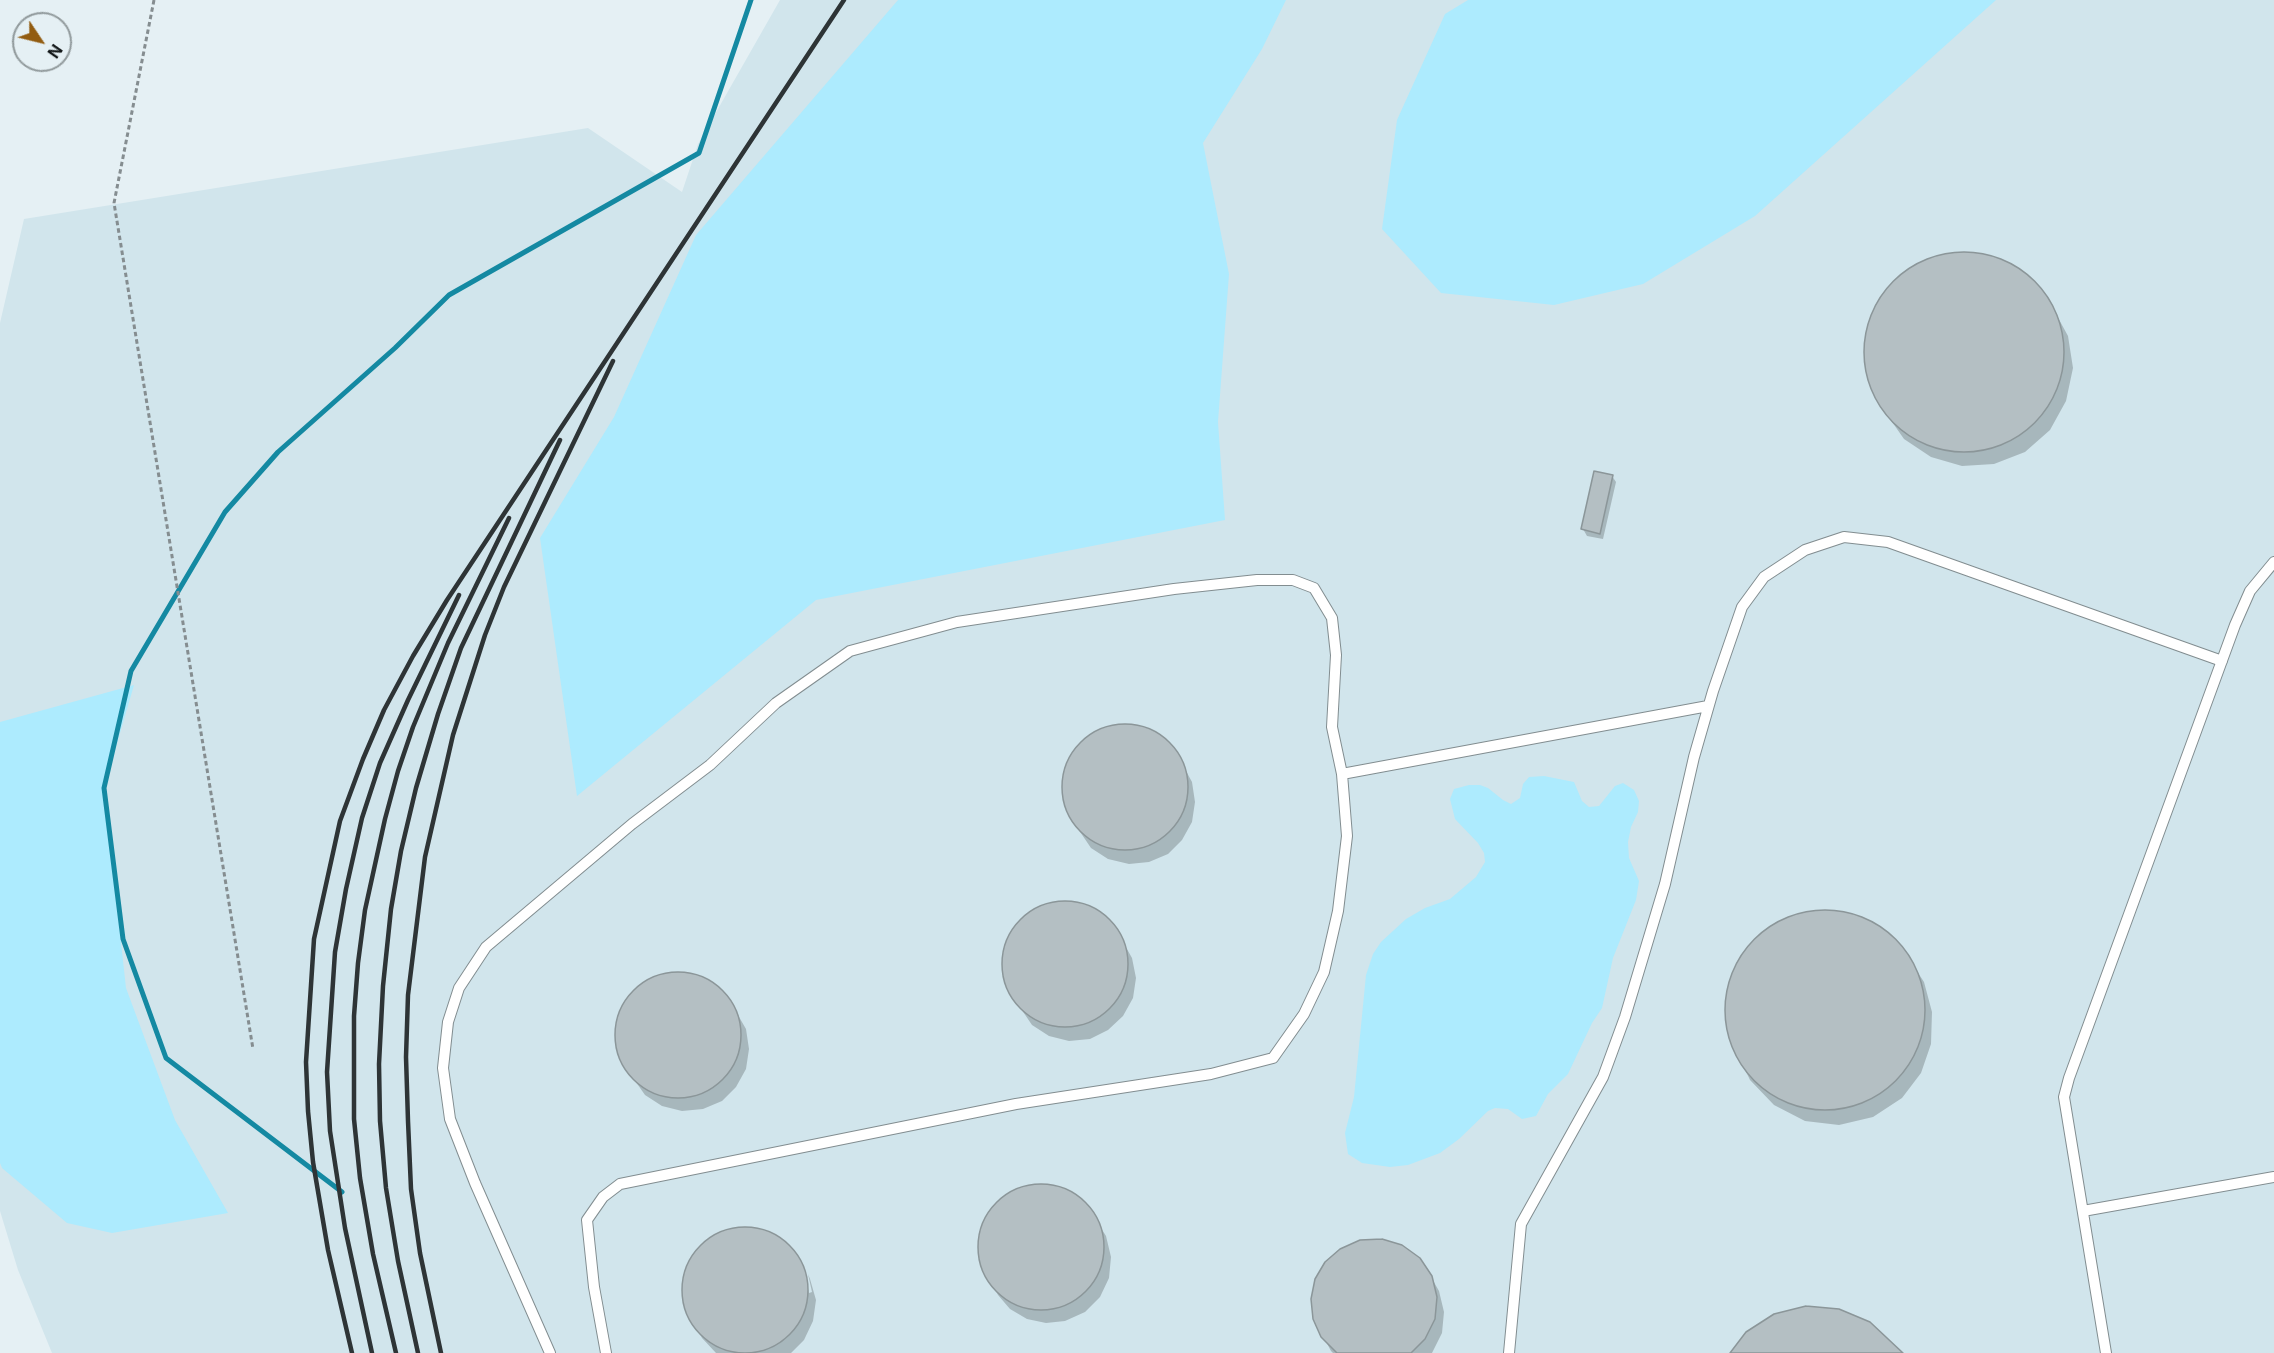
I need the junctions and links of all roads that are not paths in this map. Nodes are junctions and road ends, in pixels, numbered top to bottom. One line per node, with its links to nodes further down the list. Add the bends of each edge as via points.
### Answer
1 (2274, 562): 2 (lane, via 2250,591)
2 (2222, 661): 3 (lane, via 1888,542 1844,537 1805,550 1764,577 1743,607); 6 (lane, via 2064,1096)
3 (1708, 706): 4 (lane); 9 (lane, via 1665,884 1604,1077 1521,1224)
4 (1342, 774): 7 (lane, via 1332,727 1336,655 1332,618 1314,588 1293,580 1174,589 957,622 850,651 776,703 710,765 632,824 486,947 459,988 448,1022 443,1068 450,1119); 8 (lane, via 1347,836 1338,911 1324,972 1304,1014 1273,1058 1211,1074 1016,1104 620,1184 603,1197 587,1220)
5 (2274, 1177): 6 (lane)
6 (2083, 1211): 10 (lane)
7 (550, 1353)
8 (606, 1353)
9 (1509, 1353)
10 (2106, 1353)

